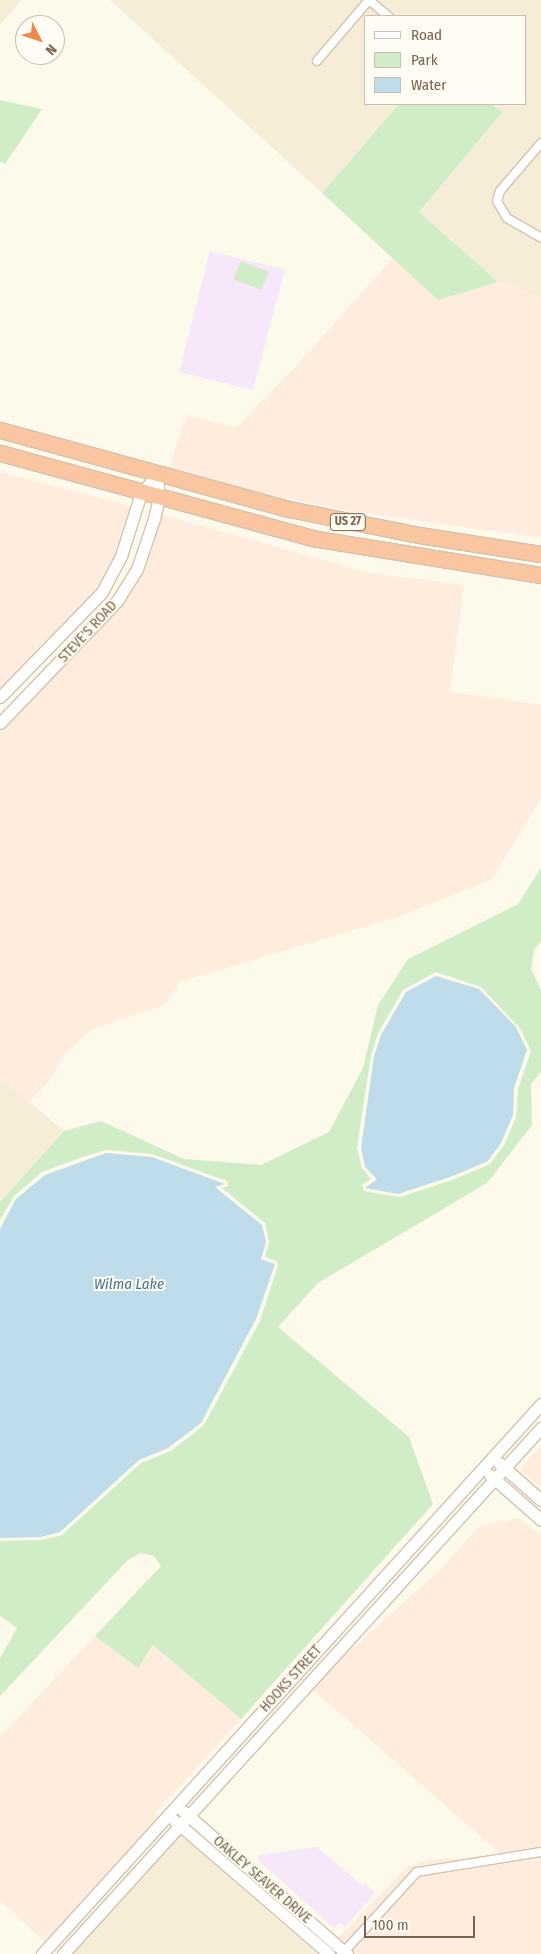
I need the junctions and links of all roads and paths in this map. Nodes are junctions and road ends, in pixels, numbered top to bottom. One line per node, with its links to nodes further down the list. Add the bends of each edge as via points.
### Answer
1 (369, 0): 2 (street); 3 (street)
2 (387, 15)
3 (317, 61)
4 (541, 143): 5 (street, via 500,191 497,201 507,218)
5 (541, 238)
6 (0, 430): 8 (highway, US 27)
7 (0, 453): 9 (highway, US 27)
8 (157, 475): 9 (street, STEVE'S ROAD); 10 (street, STEVE'S ROAD); 12 (highway, US 27, via 349,523)
9 (141, 493): 10 (highway, US 27); 15 (street, STEVE'S ROAD, via 118,564 102,592)
10 (159, 498): 11 (highway, US 27, via 312,538); 16 (street, STEVE'S ROAD, via 138,569 118,601)
11 (384, 551): 13 (highway, via 430,550); 14 (highway, US 27)
12 (541, 554)
13 (541, 566)
14 (541, 575)
15 (0, 697)
16 (2, 716)
17 (541, 1404): 19 (street, HOOKS STREET)
18 (541, 1428): 20 (street, HOOKS STREET)
19 (493, 1457): 20 (street); 21 (street, HOOKS STREET)
20 (505, 1468): 22 (street, HOOKS STREET); 23 (street)
21 (482, 1469): 22 (street); 25 (street, HOOKS STREET)
22 (494, 1479): 24 (street); 26 (street, HOOKS STREET)
23 (541, 1500)
24 (541, 1520)
25 (303, 1666): 26 (street); 27 (street, HOOKS STREET)
26 (314, 1676): 29 (street, HOOKS STREET)
27 (177, 1805): 28 (street, HOOKS STREET); 29 (street, OAKLEY SEAVER DRIVE)
28 (168, 1815): 30 (street, OAKLEY SEAVER DRIVE); 35 (street, HOOKS STREET)
29 (188, 1816): 30 (street, HOOKS STREET); 32 (street, OAKLEY SEAVER DRIVE)
30 (180, 1825): 33 (street, OAKLEY SEAVER DRIVE); 36 (street, HOOKS STREET)
31 (541, 1852): 34 (street, via 417,1872)
32 (277, 1892): 33 (street); 34 (street, OAKLEY SEAVER DRIVE)
33 (268, 1902): 37 (street, OAKLEY SEAVER DRIVE)
34 (344, 1953)
35 (42, 1954)
36 (63, 1954)
37 (329, 1954)

